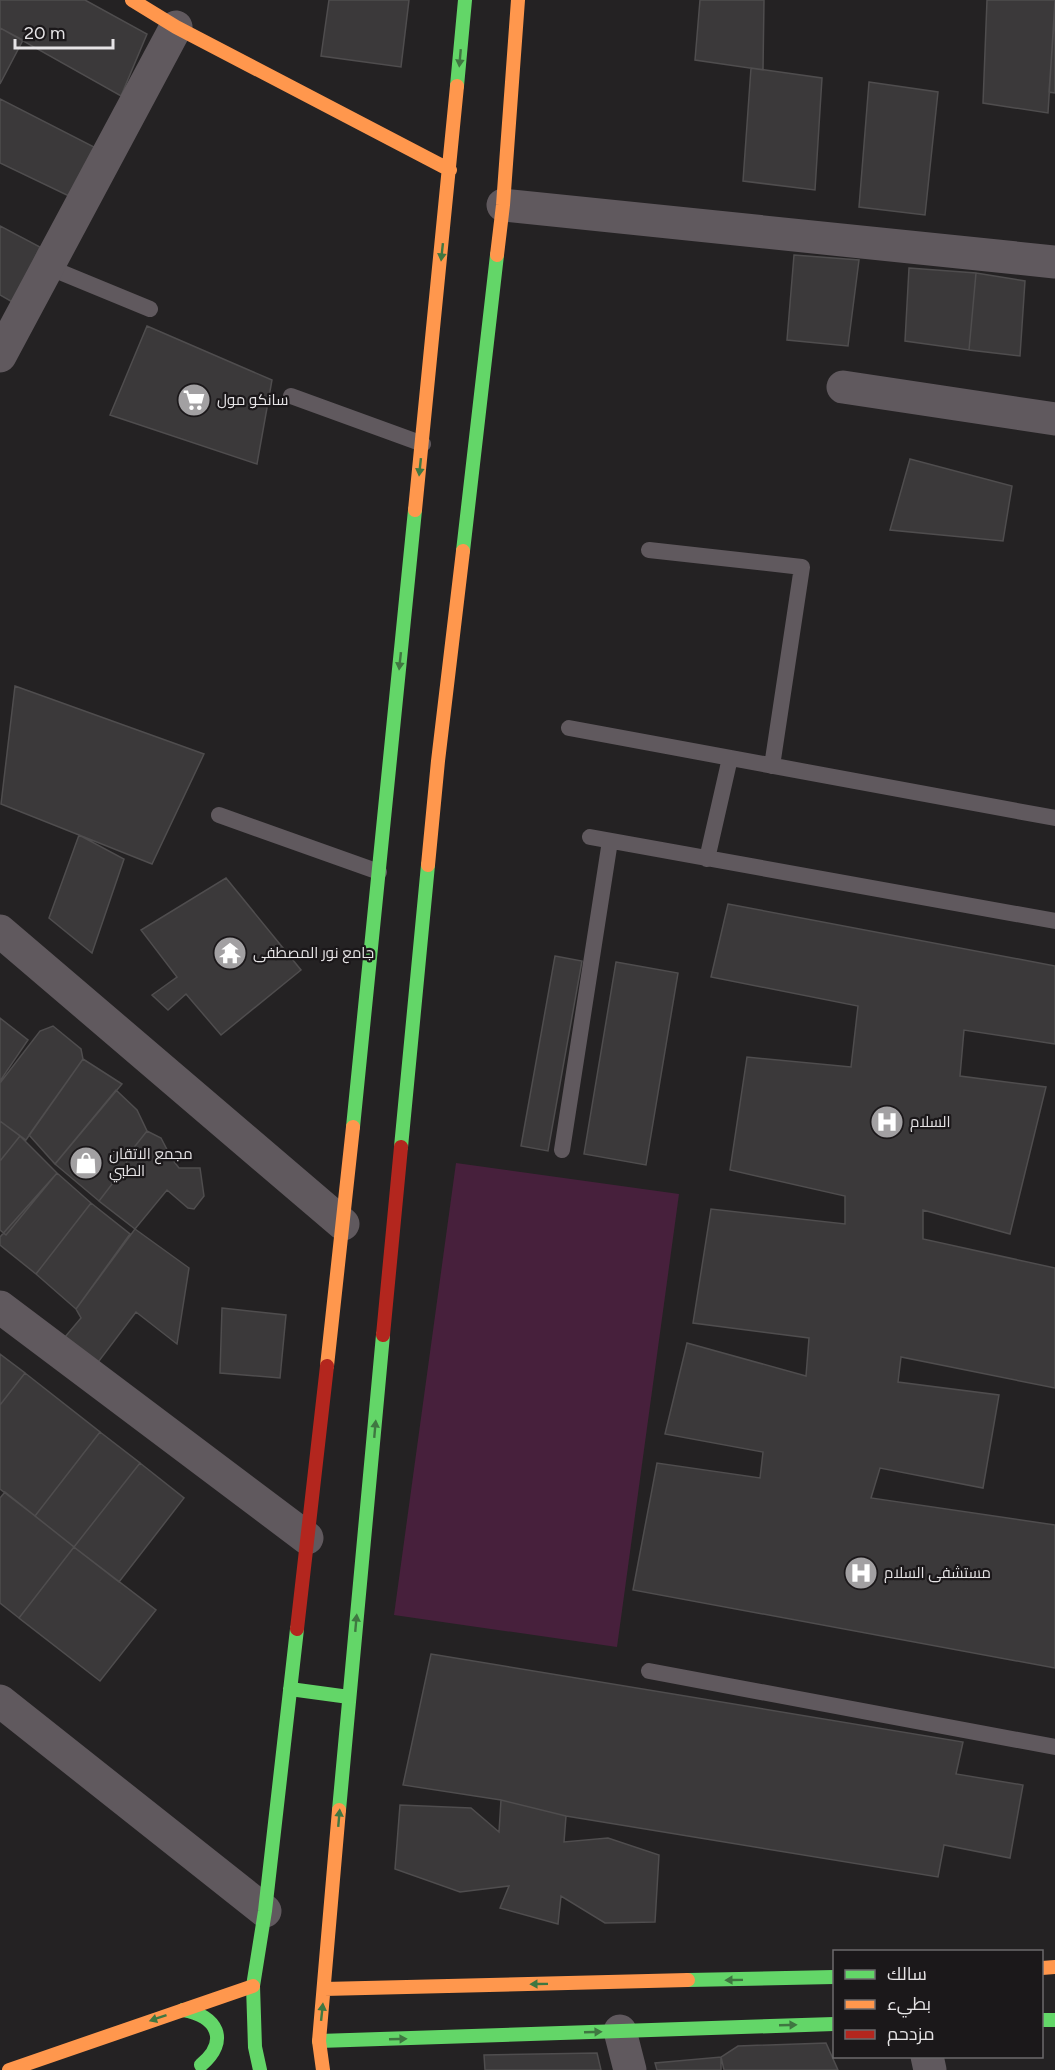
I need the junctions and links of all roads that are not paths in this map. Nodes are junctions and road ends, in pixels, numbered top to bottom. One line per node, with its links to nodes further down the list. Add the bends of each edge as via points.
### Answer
1 (132, 0): 4 (main road)
2 (465, 0): 5 (main road, one-way to 5)
3 (518, 0): 6 (main road)
4 (176, 27): 5 (main road); 8 (street)
5 (450, 170): 14 (main road, one-way to 14)
6 (503, 205): 7 (street); 33 (main road, one-way to 6, via 438,761)
7 (1055, 262)
8 (48, 267): 9 (lane); 10 (street)
9 (150, 309)
10 (0, 356)
11 (843, 387): 13 (street)
12 (291, 396): 14 (lane)
13 (1055, 419)
14 (423, 444): 24 (main road, one-way to 24)
15 (649, 550): 18 (lane, via 802,567)
16 (569, 728): 17 (lane)
17 (730, 758): 18 (lane); 23 (lane)
18 (772, 766): 20 (lane)
19 (219, 815): 24 (lane)
20 (1055, 818)
21 (590, 837): 22 (lane)
22 (610, 841): 23 (lane); 27 (lane)
23 (707, 859): 25 (lane)
24 (379, 872): 28 (main road)
25 (1055, 921)
26 (0, 931): 28 (street)
27 (562, 1150)
28 (343, 1224): 30 (main road)
29 (0, 1307): 30 (street)
30 (308, 1538): 32 (main road)
31 (649, 1671): 35 (lane)
32 (290, 1689): 33 (main road); 36 (main road)
33 (350, 1697): 40 (main road, one-way to 33)
34 (0, 1701): 36 (street)
35 (1055, 1747)
36 (265, 1911): 38 (main road)
37 (833, 1977): 39 (main road, one-way to 39)
38 (253, 1986): 42 (main road); 52 (main road, via 250,2049)
39 (360, 1988): 40 (main road); 41 (main road)
40 (324, 1989): 47 (main road, one-way to 40)
41 (350, 2000)
42 (183, 2010): 49 (main road, via 201,2013 215,2025 218,2044 209,2060); 50 (main road, one-way to 50)
43 (833, 2024): 45 (main road, one-way to 43)
44 (353, 2028): 46 (main road)
45 (620, 2031): 46 (main road, one-way to 45); 54 (street)
46 (370, 2040): 47 (main road)
47 (319, 2042): 53 (main road)
48 (223, 2058): 49 (main road)
49 (201, 2065): 51 (main road)
50 (9, 2070)
51 (186, 2070)
52 (260, 2070)
53 (323, 2070)
54 (630, 2070)

